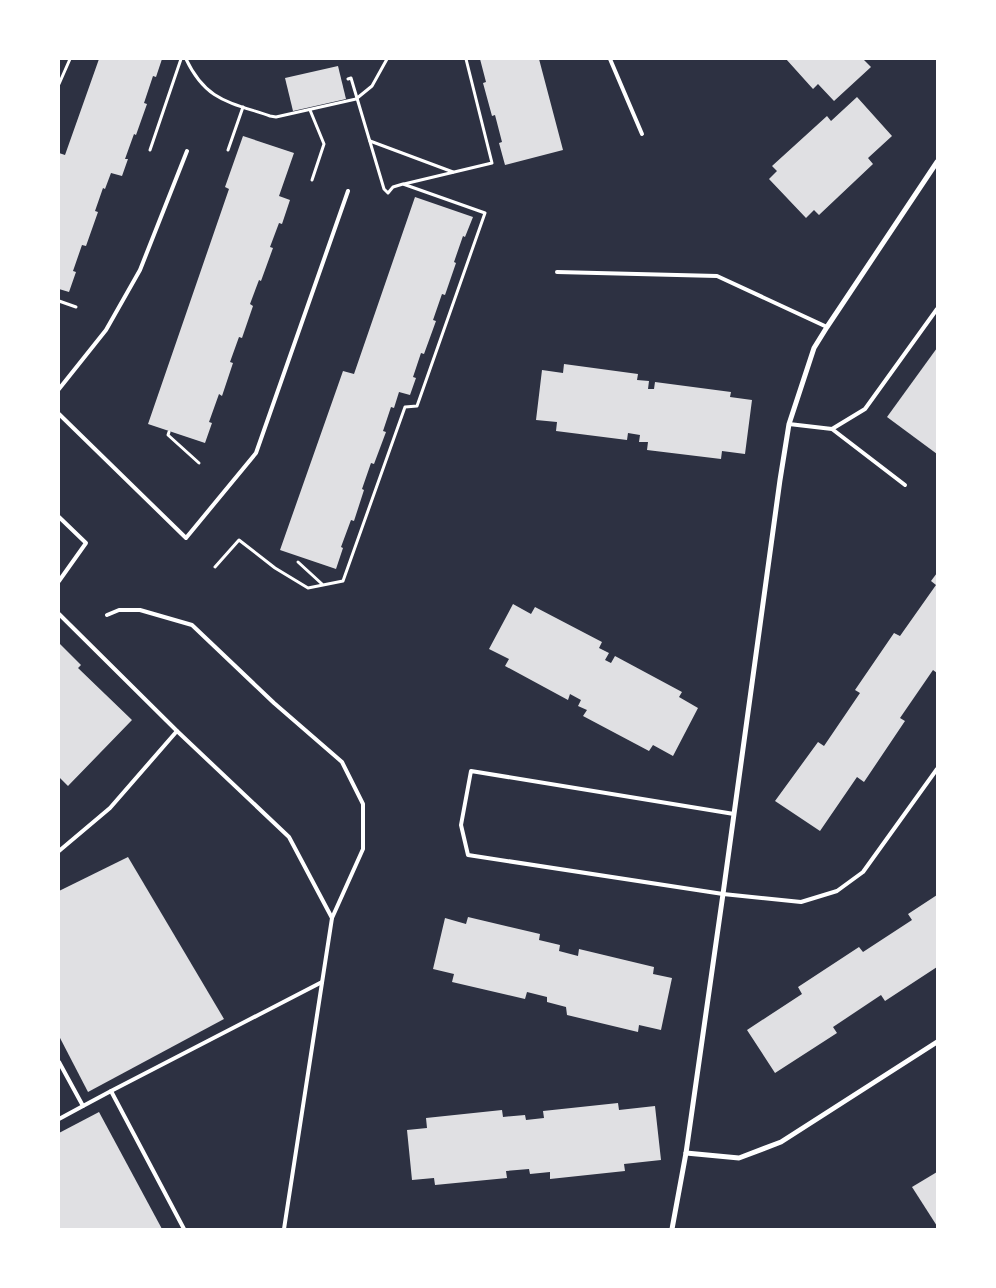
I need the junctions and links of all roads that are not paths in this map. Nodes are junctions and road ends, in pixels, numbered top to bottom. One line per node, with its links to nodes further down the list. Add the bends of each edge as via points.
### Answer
1 (610, 59): 2 (lane)
2 (642, 134)
3 (187, 151): 9 (lane, via 140,270 106,330)
4 (937, 162): 8 (street)
5 (348, 191): 10 (lane, via 256,452 186,538)
6 (557, 272): 8 (lane, via 716,276)
7 (937, 309): 12 (lane, via 865,409)
8 (827, 327): 11 (street, via 814,348)
9 (59, 390)
10 (59, 414)
11 (789, 424): 12 (lane); 20 (street)
12 (832, 429): 13 (lane)
13 (905, 485)
14 (59, 517): 15 (lane, via 86,543)
15 (59, 581)
16 (59, 614): 18 (lane)
17 (107, 615): 23 (lane, via 119,610 140,610 192,625 342,762 363,804 363,850)
18 (177, 731): 21 (lane, via 110,808); 23 (lane, via 288,837)
19 (937, 769): 22 (lane, via 863,872 837,891 801,902)
20 (734, 814): 22 (street); 22 (lane, via 471,771 461,825 468,855)
21 (59, 851)
22 (723, 894): 30 (street)
23 (332, 918): 24 (lane)
24 (322, 982): 27 (lane); 32 (lane)
25 (937, 1042): 30 (street, via 780,1142 740,1158)
26 (59, 1062): 28 (lane)
27 (111, 1091): 28 (lane); 31 (lane)
28 (83, 1106): 29 (lane)
29 (59, 1118)
30 (686, 1153): 33 (street)
31 (184, 1229)
32 (284, 1229)
33 (672, 1229)

